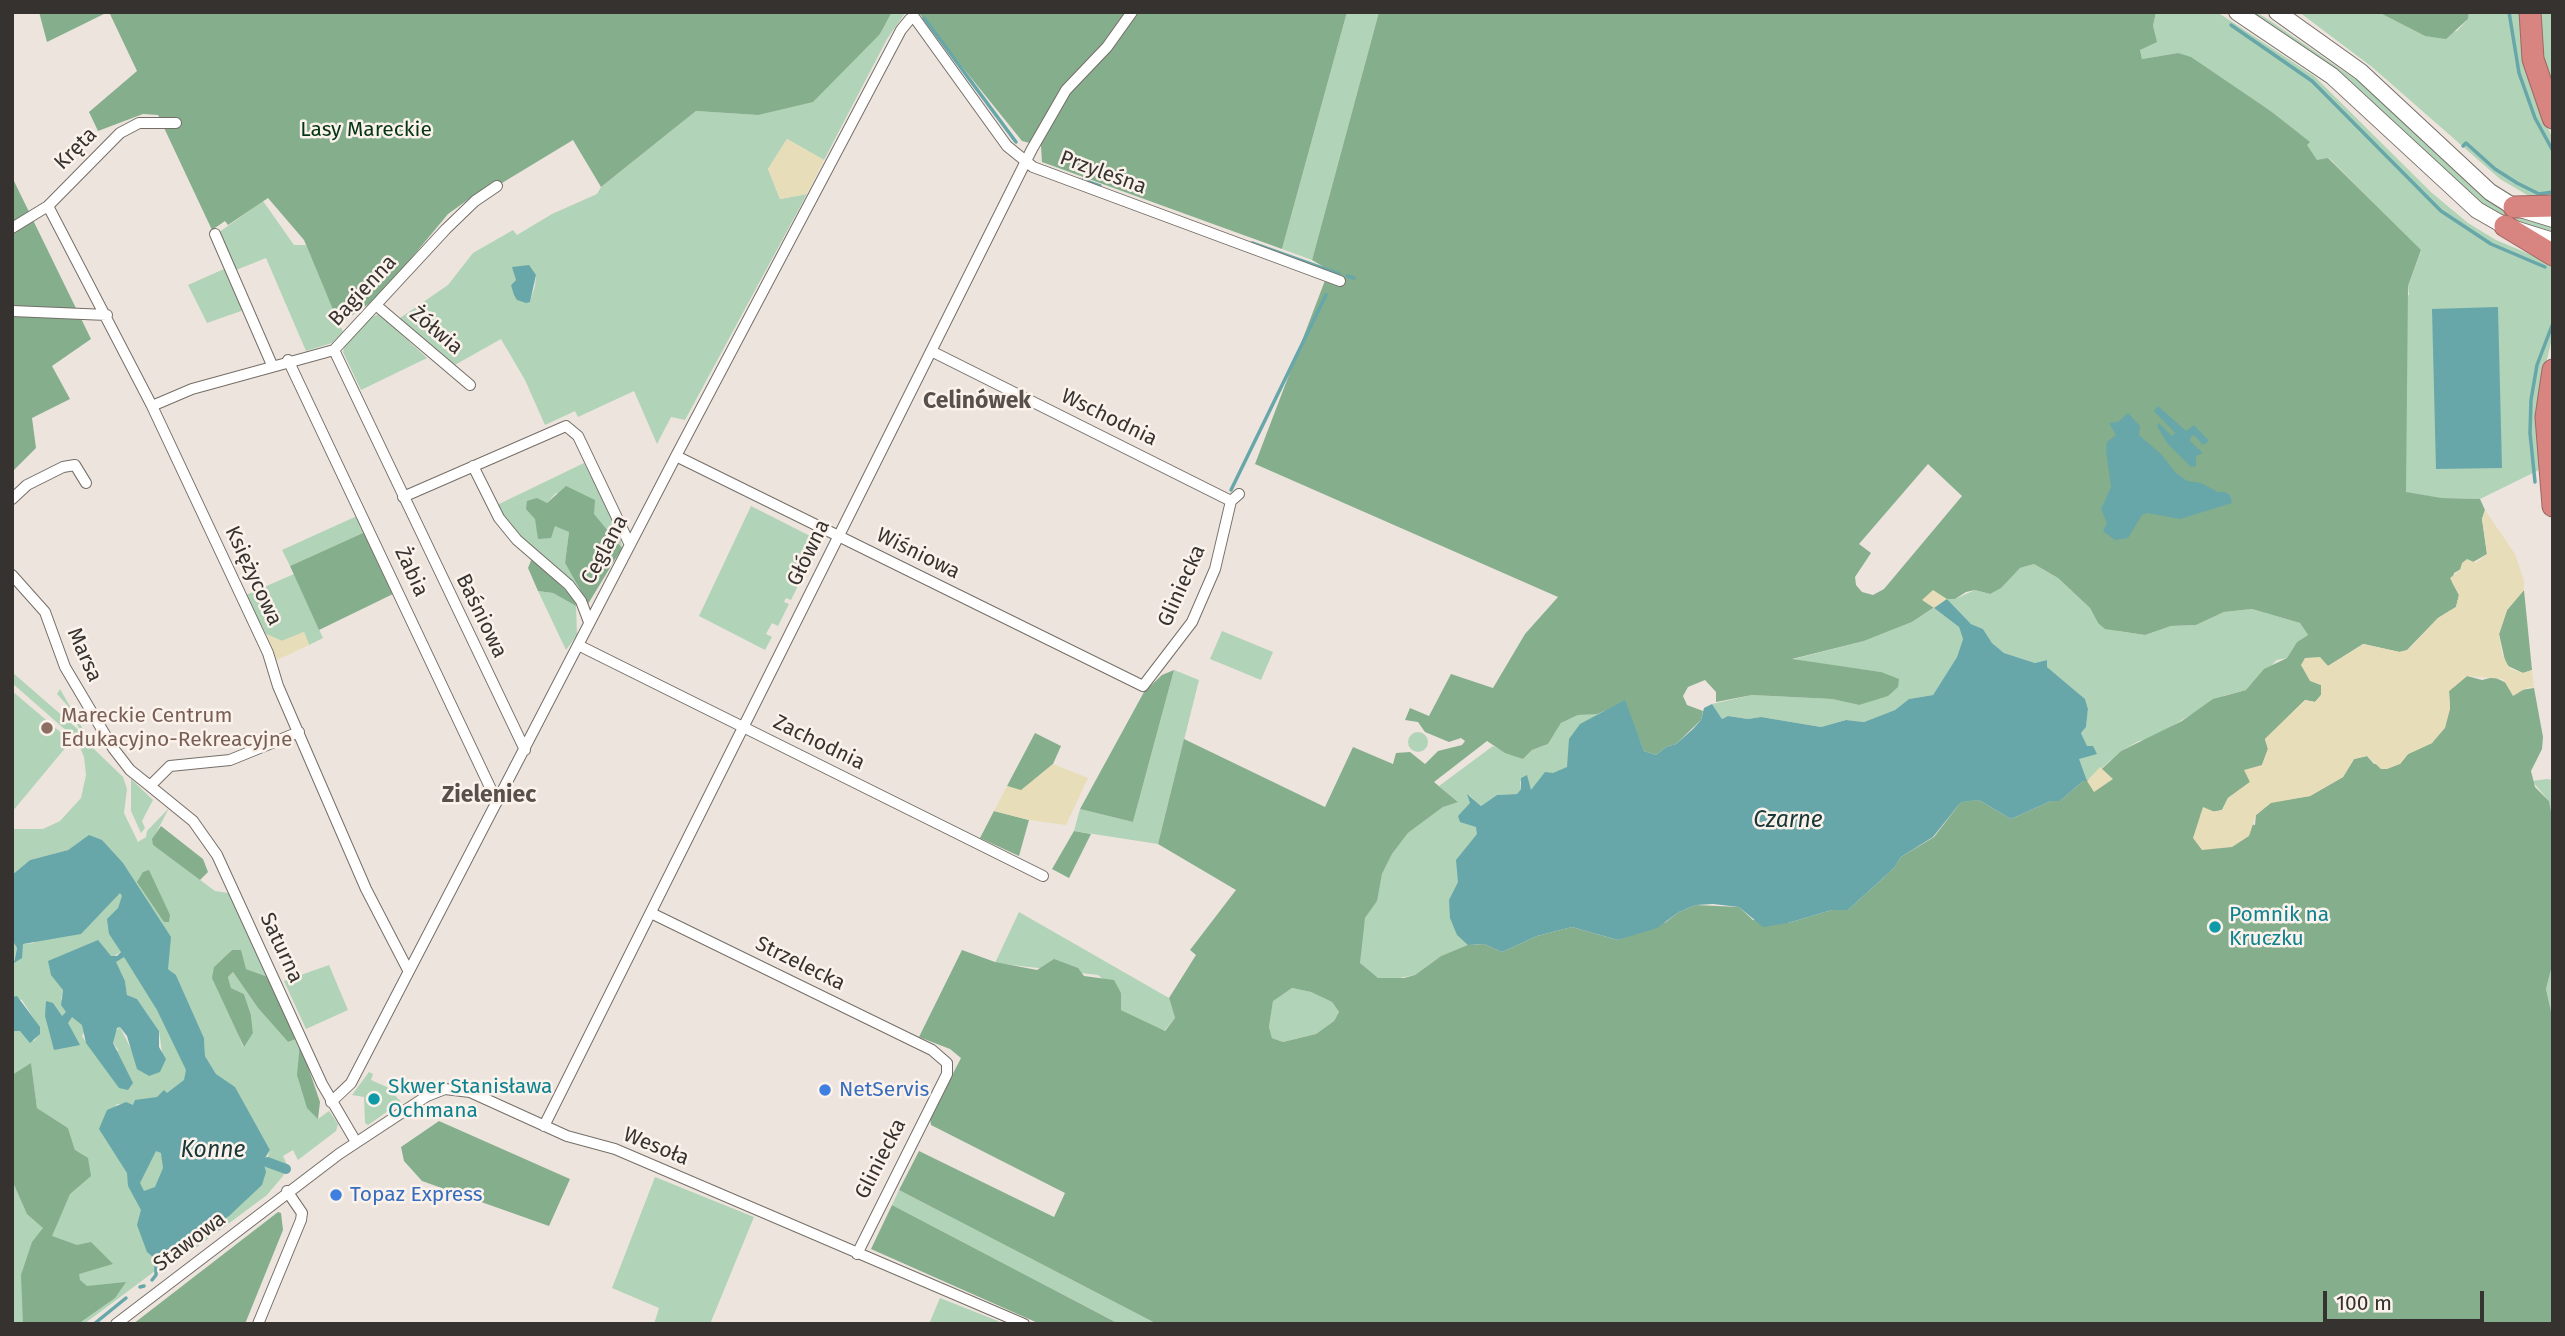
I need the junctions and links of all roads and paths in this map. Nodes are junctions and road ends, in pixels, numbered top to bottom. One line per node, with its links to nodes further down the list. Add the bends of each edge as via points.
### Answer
1 (1132, 12): 8 (street, Główna, via 1107,47 1066,90)
2 (2237, 12): 14 (main road, via 2332,76 2461,196)
3 (2277, 12): 12 (main road, via 2361,72 2469,175)
4 (2530, 12): 6 (highway, via 2533,59)
5 (914, 17): 8 (street, Przyleśna, via 1007,146); 30 (street, Ceglana, via 901,30)
6 (2553, 118)
7 (176, 122): 10 (street, Kręta, via 139,122 120,133)
8 (1026, 162): 19 (street, Przyleśna); 24 (street, Główna)
9 (497, 186): 20 (street, Bagienna, via 446,229)
10 (48, 205): 15 (street, Kręta); 22 (street, Księżycowa)
11 (2553, 206): 12 (highway)
12 (2514, 207): 13 (main road)
13 (2553, 219)
14 (2505, 226): 17 (main road); 18 (highway)
15 (12, 228)
16 (215, 234): 26 (street)
17 (2553, 240)
18 (2553, 255)
19 (1340, 281)
20 (377, 306): 23 (street, Bagienna); 28 (street, Żółwia)
21 (12, 311): 22 (street)
22 (107, 315): 29 (street, Księżycowa)
23 (334, 350): 25 (street, Bagienna); 33 (street, Baśniowa)
24 (931, 351): 34 (street, Wschodnia); 37 (street, Główna)
25 (288, 360): 26 (street, Bagienna); 47 (street, Żabia)
26 (272, 365): 29 (street, Bagienna)
27 (2553, 370): 36 (highway, via 2546,418)
28 (470, 385)
29 (152, 405): 44 (street, Księżycowa, via 268,653)
30 (676, 456): 37 (street, Wiśniowa); 38 (street, Ceglana)
31 (473, 466): 33 (street); 38 (street, via 561,427 572,429); 40 (street, via 499,518 569,585)
32 (86, 482): 35 (street, via 75,465 63,467 27,485)
33 (403, 497): 45 (street, Baśniowa)
34 (1235, 498): 42 (street, Gliniecka, via 1215,569 1192,622)
35 (12, 499)
36 (2553, 506)
37 (838, 537): 42 (street, Wiśniowa); 43 (street, Główna)
38 (629, 545): 40 (street, Ceglana)
39 (12, 575): 46 (street, Marsa, via 45,612 65,667 113,748)
40 (589, 622): 41 (street, Ceglana)
41 (578, 645): 43 (street, Zachodnia); 45 (street, Ceglana)
42 (1143, 686)
43 (745, 728): 48 (street, Zachodnia); 49 (street, Główna)
44 (299, 732): 46 (street, via 230,760 177,763); 50 (street, Księżycowa, via 366,889)
45 (525, 750): 47 (street, Ceglana)
46 (150, 786): 52 (street, Saturna, via 193,821 217,855)
47 (497, 802): 50 (street, Ceglana)
48 (1043, 876)
49 (651, 913): 51 (street, Strzelecka); 53 (street, Główna)
50 (408, 970): 52 (street, Ceglana, via 351,1083)
51 (932, 1049): 56 (street, Gliniecka, via 947,1062 947,1074)
52 (331, 1102): 54 (street, Saturna)
53 (544, 1126): 54 (street, Wesoła, via 470,1092 445,1089); 56 (street, Wesoła, via 615,1149)
54 (356, 1142): 55 (street, Wesoła)
55 (287, 1191): 57 (street, Stawowa); 58 (street, via 302,1213 301,1220)
56 (857, 1254): 59 (street, Wesoła)
57 (116, 1324)
58 (258, 1324)
59 (1024, 1324)

